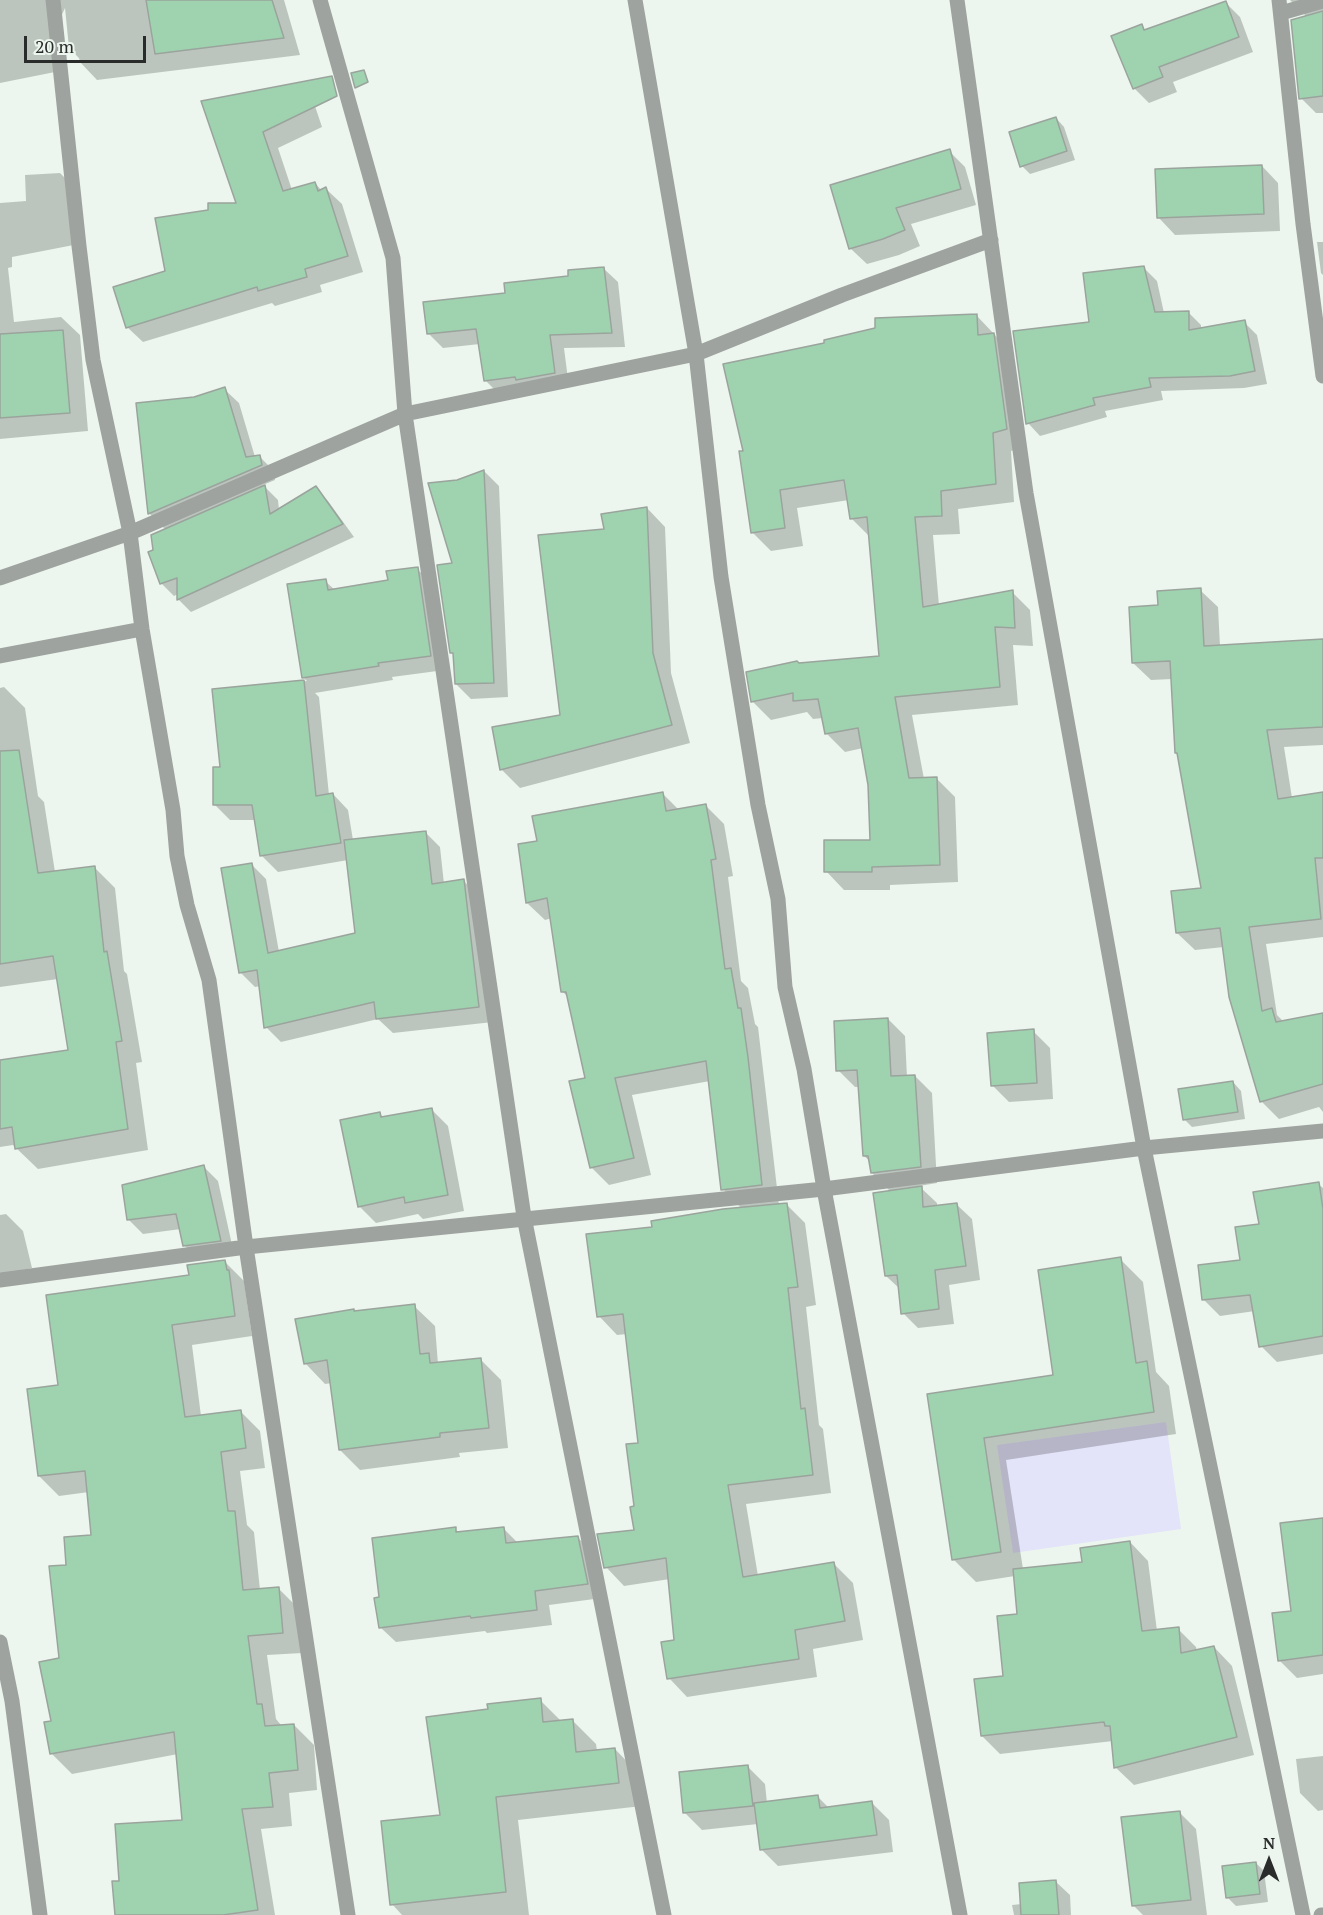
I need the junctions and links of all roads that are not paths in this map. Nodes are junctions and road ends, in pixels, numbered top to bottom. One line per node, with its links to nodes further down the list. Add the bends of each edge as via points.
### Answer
1 (53, 0): 11 (street, via 93,360)
2 (320, 0): 10 (street, via 393,258)
3 (635, 0): 8 (street)
4 (957, 0): 7 (street)
5 (1323, 1): 6 (street)
6 (1280, 7): 9 (street)
7 (991, 240): 8 (street); 16 (street, via 1026,493)
8 (696, 354): 10 (street); 17 (street, via 721,577 758,805 778,899 784,987 804,1069)
9 (1323, 376)
10 (405, 414): 11 (street); 18 (street)
11 (130, 533): 12 (street); 13 (street)
12 (0, 578)
13 (142, 629): 14 (street); 19 (street, via 170,790 177,856 208,980)
14 (0, 656)
15 (1323, 1131): 16 (street)
16 (1144, 1148): 17 (street); 26 (street)
17 (824, 1189): 18 (street); 25 (street)
18 (524, 1217): 19 (street); 24 (street)
19 (246, 1247): 20 (street); 23 (street)
20 (0, 1280)
21 (0, 1642): 22 (street, via 12,1701)
22 (40, 1915)
23 (348, 1915)
24 (664, 1915)
25 (960, 1915)
26 (1303, 1915)

